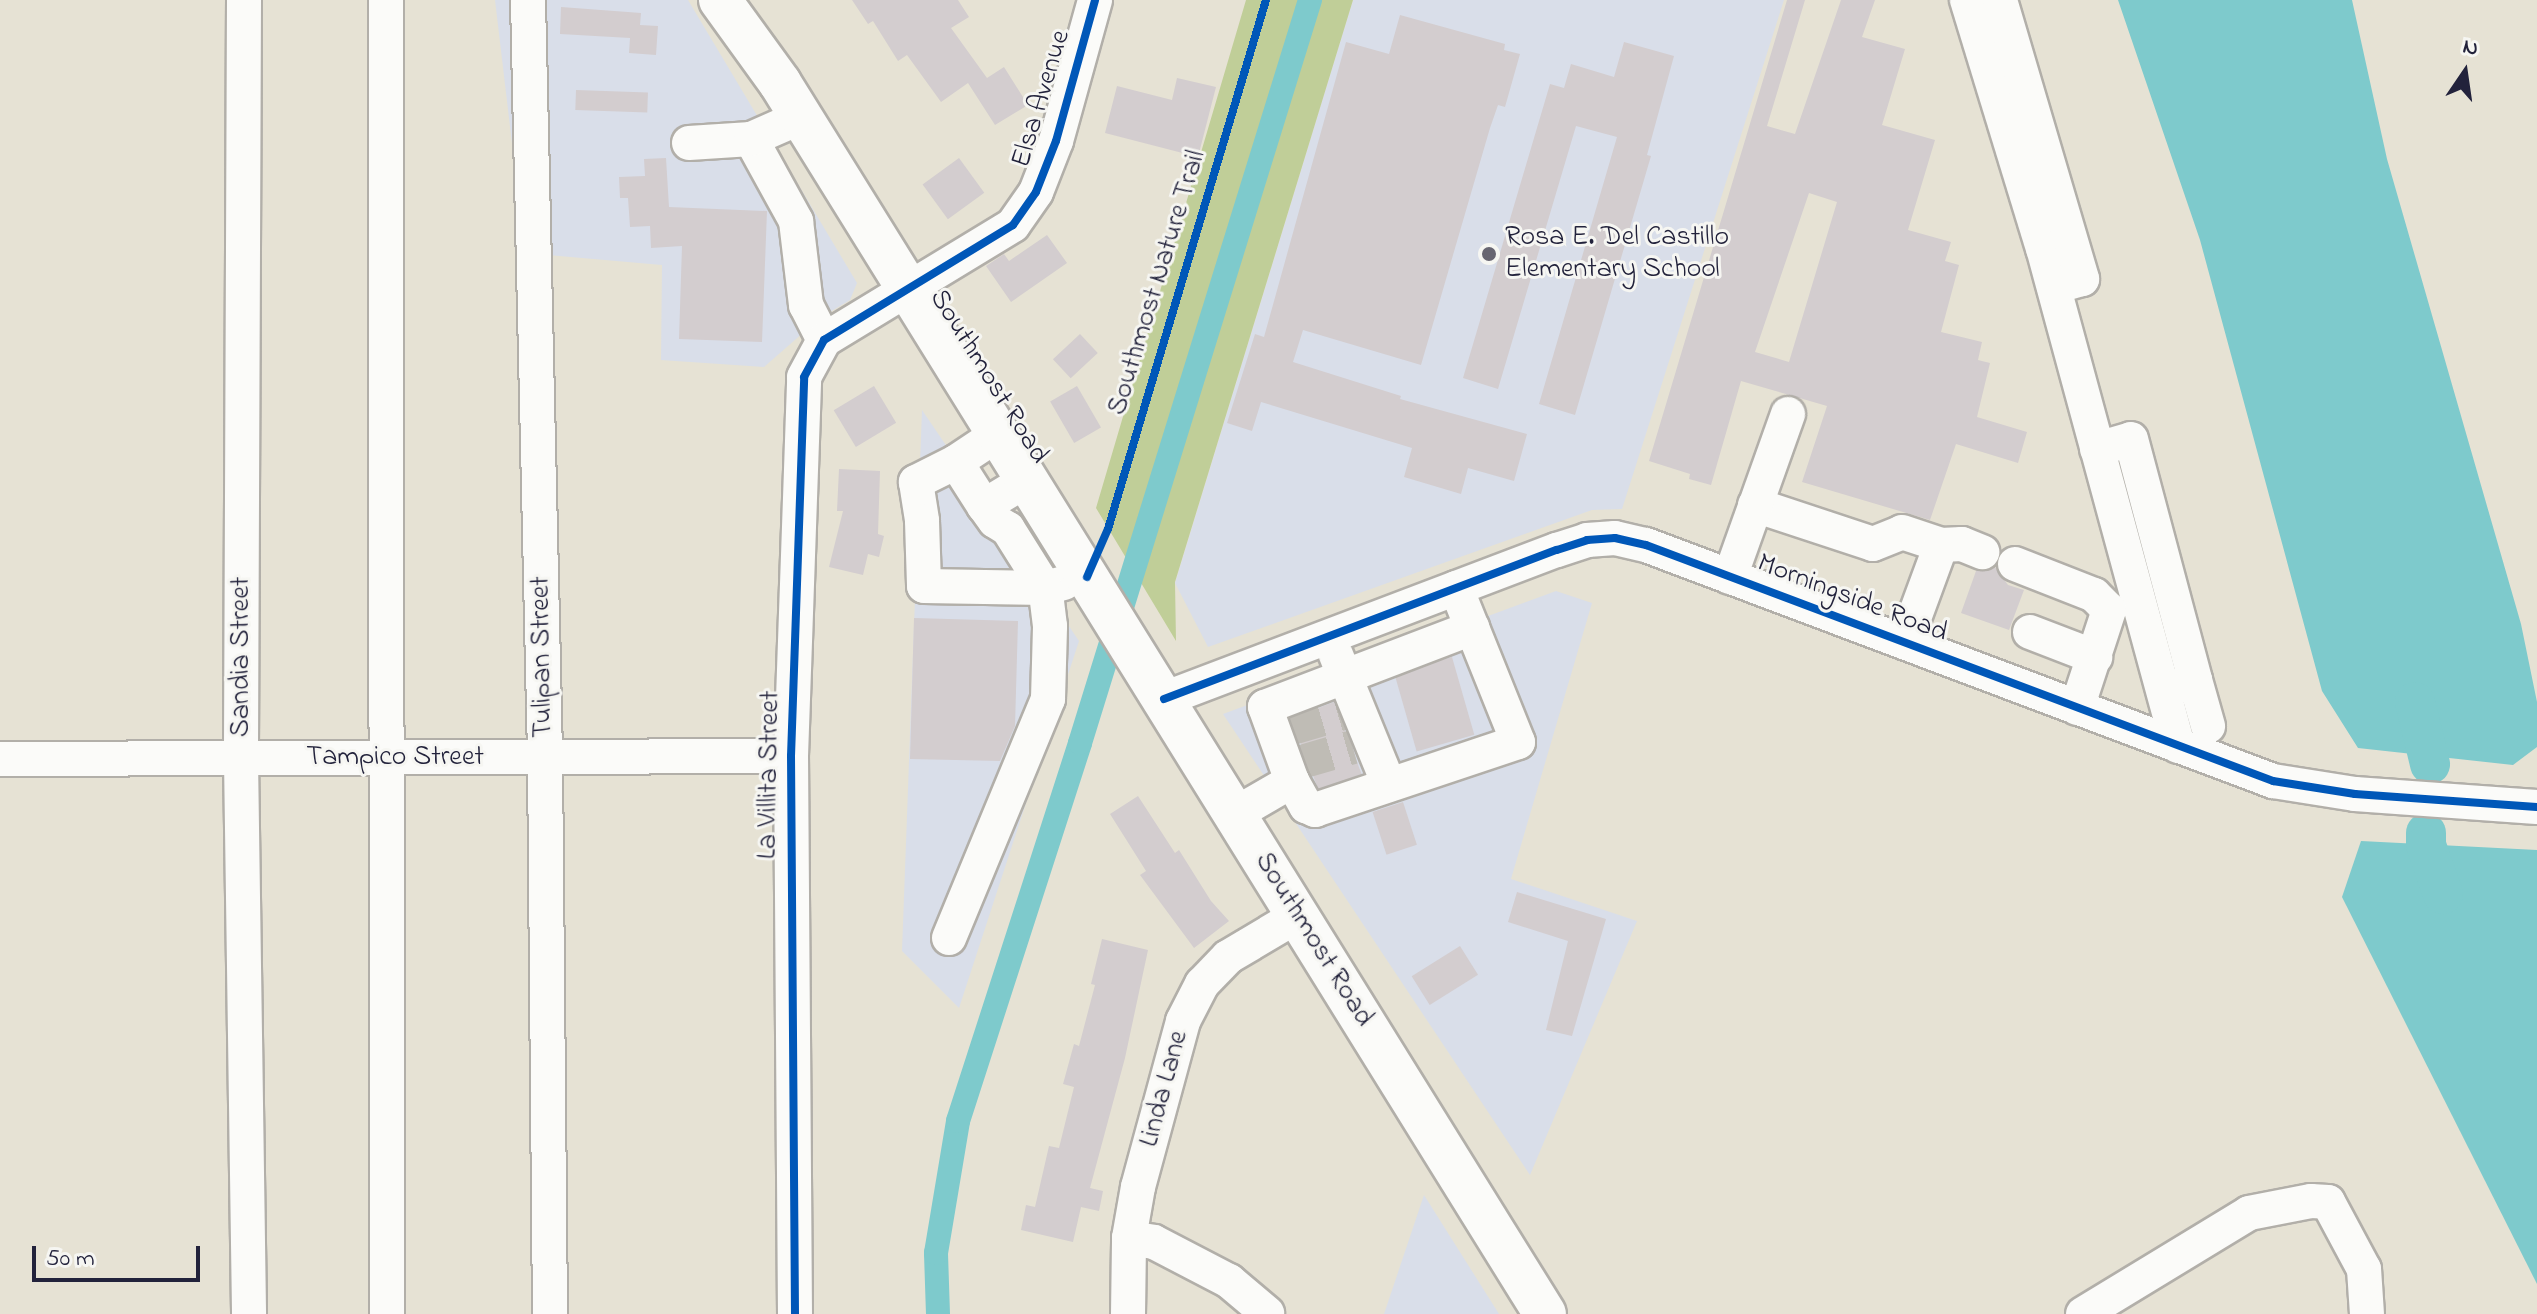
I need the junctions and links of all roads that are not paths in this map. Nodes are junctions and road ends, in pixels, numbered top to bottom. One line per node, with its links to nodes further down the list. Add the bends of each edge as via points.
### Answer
1 (244, 0): 42 (street, Sandia Street)
2 (386, 0): 40 (street)
3 (528, 0): 39 (street, Tulipan Street)
4 (720, 0): 7 (main road, Southmost Road)
5 (1095, 0): 10 (street, Elsa Avenue, via 1056,141 1036,192 1013,225)
6 (1985, 5): 14 (street, via 2074,288)
7 (801, 117): 8 (street); 10 (main road, Southmost Road)
8 (751, 139): 9 (street); 11 (street, via 796,221 806,305)
9 (689, 143)
10 (909, 290): 11 (street); 13 (main road, Southmost Road)
11 (824, 340): 38 (street, La Villita Street, via 804,377)
12 (1788, 414): 17 (street)
13 (998, 434): 15 (street); 16 (main road, Southmost Road)
14 (2097, 449): 32 (street, via 2131,439); 34 (street)
15 (956, 462): 18 (street); 24 (street, via 916,482 924,586)
16 (1027, 480): 18 (street); 22 (main road, Southmost Road)
17 (1755, 505): 19 (street, via 1873,544 1902,532); 23 (street)
18 (984, 506): 24 (street, via 1008,529)
19 (1941, 545): 20 (street, via 1962,544); 29 (street)
20 (1982, 552)
21 (2015, 564): 30 (street, via 2106,602 2109,620)
22 (1087, 577): 24 (street); 33 (main road, Southmost Road)
23 (1730, 577): 25 (street, Morningside Road, via 1615,538 1587,540); 29 (street, Morningside Road)
24 (1045, 588): 48 (street, via 1048,699)
25 (1456, 588): 26 (street); 28 (street, Morningside Road)
26 (1472, 628): 31 (street); 44 (street, via 1518,742)
27 (2030, 632): 30 (street)
28 (1329, 636): 31 (street); 33 (street, Morningside Road)
29 (1905, 643): 35 (street, Morningside Road)
30 (2095, 657): 35 (street)
31 (1344, 677): 43 (street, via 1265,707 1281,731); 44 (street, via 1362,745)
32 (2195, 680): 34 (street); 36 (street)
33 (1156, 687): 46 (main road, Southmost Road)
34 (2164, 691): 37 (street)
35 (2077, 708): 37 (street, Morningside Road)
36 (2208, 726)
37 (2178, 746): 45 (street, Morningside Road, via 2273,781 2312,788)
38 (791, 756): 39 (street, Tampico Street); 54 (street, La Villita Street)
39 (545, 757): 40 (street, Tampico Street); 53 (street, Tulipan Street)
40 (384, 758): 42 (street, Tampico Street); 52 (street)
41 (0, 759): 42 (street, Tampico Street)
42 (241, 759): 51 (street, Sandia Street)
43 (1292, 770): 44 (street, via 1306,806 1315,810); 46 (street)
44 (1389, 785)
45 (2537, 807)
46 (1235, 814): 47 (main road, Southmost Road)
47 (1297, 916): 49 (street, Linda Lane, via 1228,957 1202,984 1183,1021); 56 (main road, Southmost Road)
48 (949, 938)
49 (1129, 1238): 50 (street, via 1154,1242 1229,1281); 55 (street, Linda Lane)
50 (1267, 1313)
51 (249, 1314)
52 (387, 1314)
53 (550, 1314)
54 (795, 1314)
55 (1128, 1314)
56 (1545, 1314)
57 (2083, 1314): 58 (street, via 2249,1213 2311,1201 2328,1202 2364,1269)
58 (2367, 1314)

